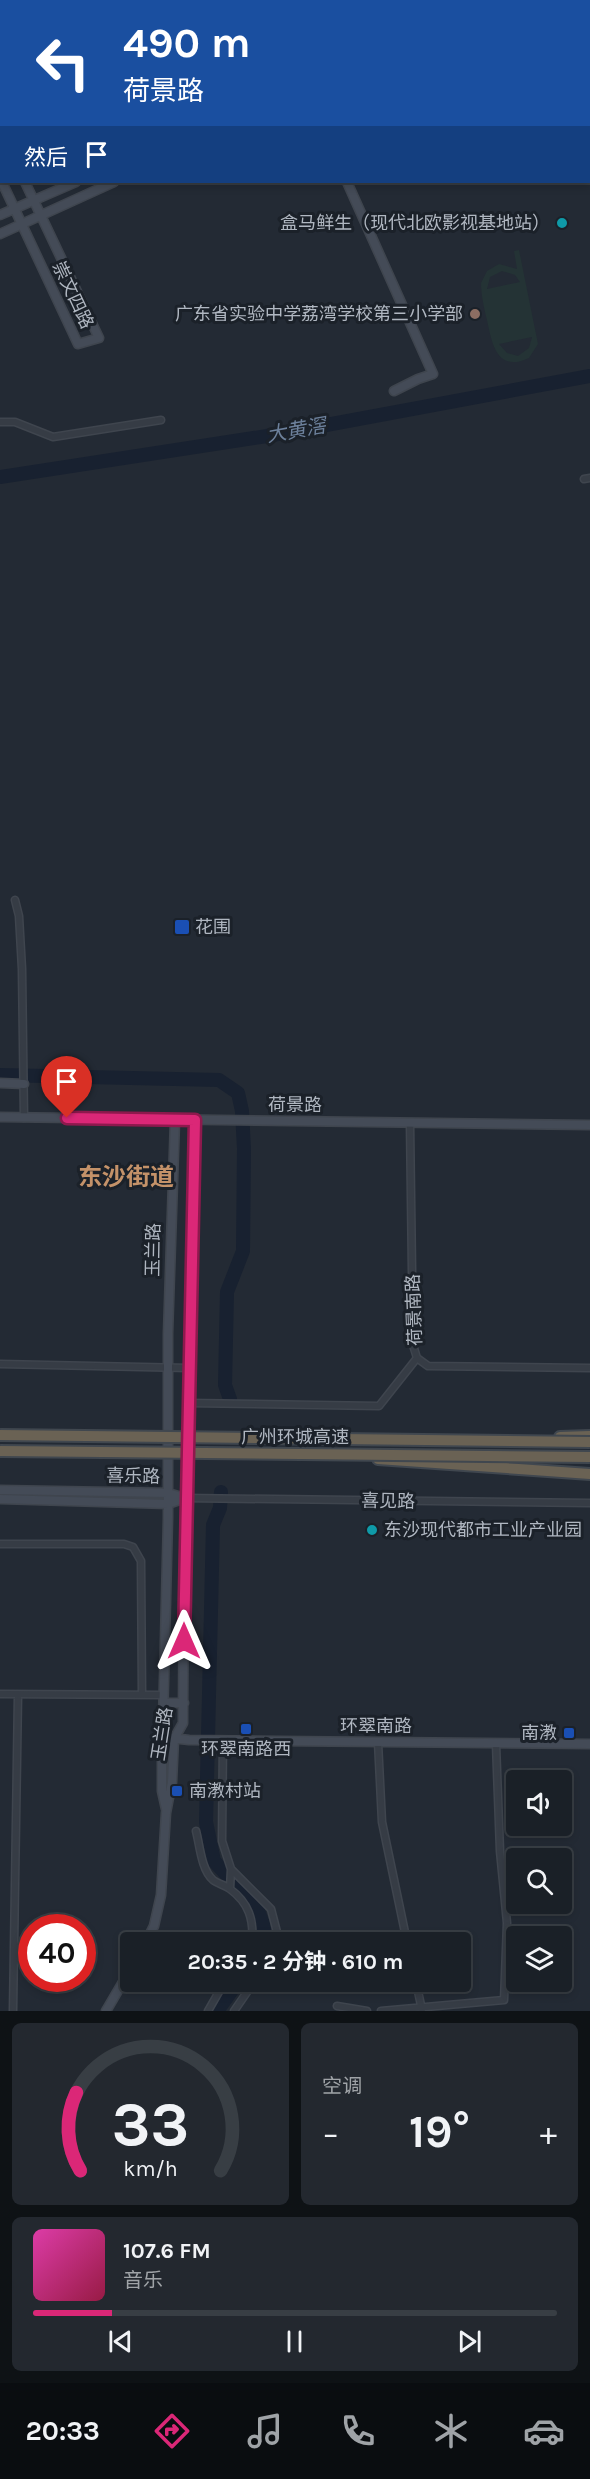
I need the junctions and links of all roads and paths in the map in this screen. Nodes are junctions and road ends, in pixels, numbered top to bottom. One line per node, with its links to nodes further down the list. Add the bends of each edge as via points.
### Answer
1 (3, 183): 7 (street, 崇文四路)
2 (25, 183): 6 (street, 崇文四路)
3 (74, 183): 6 (street)
4 (112, 183): 9 (street)
5 (347, 183): 12 (street, via 433,374)
6 (33, 200): 7 (street); 9 (street, 崇文四路)
7 (14, 208): 8 (street); 10 (street, 崇文四路)
8 (0, 215)
9 (41, 216): 10 (street); 10 (street, 崇文四路, via 99,338 78,344)
10 (21, 224): 11 (street)
11 (0, 234)
12 (394, 391)
13 (161, 420): 14 (street, via 52,437 15,422)
14 (0, 422)
15 (15, 900): 17 (street, via 20,928)
16 (0, 1083): 17 (street)
17 (24, 1083): 19 (street)
18 (0, 1117): 19 (street, 荷景路)
19 (24, 1118): 20 (street, 荷景路)
20 (175, 1120): 21 (street, 荷景路); 26 (street, 玉兰路)
21 (195, 1120): 22 (street, 荷景路); 27 (street, 玉兰路)
22 (410, 1123): 23 (street, 荷景路); 24 (street, 荷景南路, via 413,1345)
23 (590, 1125)
24 (417, 1358): 28 (street, 荷景南路, via 428,1366); 29 (street, via 380,1406)
25 (0, 1364): 26 (street)
26 (168, 1368): 27 (street); 39 (street, 玉兰路)
27 (189, 1368): 29 (street, 玉兰路)
28 (590, 1368)
29 (188, 1403): 40 (street, 玉兰路)
30 (0, 1436): 32 (highway, 广州环城高速, bridge)
31 (590, 1436): 32 (highway, bridge)
32 (359, 1438): 33 (highway, 广州环城高速, bridge)
33 (590, 1442)
34 (0, 1450): 35 (highway, 广州环城高速, bridge)
35 (288, 1453): 36 (highway, 广州环城高速, bridge); 37 (highway, bridge)
36 (590, 1457)
37 (590, 1474)
38 (0, 1490): 39 (street, 喜乐路)
39 (168, 1493): 40 (street, 喜乐路); 43 (street, 玉兰路)
40 (186, 1498): 42 (street, 喜见路); 43 (street, 喜乐路); 49 (street, 玉兰路)
41 (0, 1499): 43 (street, 喜乐路)
42 (590, 1503)
43 (168, 1504): 48 (street, 玉兰路)
44 (0, 1544): 47 (street, via 133,1547 141,1561)
45 (0, 1694): 46 (street)
46 (18, 1695): 47 (street); 70 (street)
47 (142, 1695): 48 (street)
48 (164, 1699): 49 (street); 50 (street, 玉兰路)
49 (184, 1703): 51 (street, 玉兰路, via 183,1723)
50 (163, 1737): 51 (street, 环翠南路); 56 (street, 玉兰路, via 162,1791)
51 (174, 1739): 52 (street, 环翠南路); 56 (street, 玉兰路)
52 (221, 1740): 53 (street, 环翠南路); 58 (street, via 222,1841)
53 (378, 1742): 54 (street, 环翠南路); 63 (street, via 382,1822)
54 (496, 1744): 55 (street, 环翠南路); 69 (street, via 507,1923 504,2000)
55 (590, 1744)
56 (166, 1813): 60 (street, 玉兰路, via 161,1895)
57 (196, 1831): 59 (street, via 203,1862 212,1879)
58 (231, 1869): 59 (street); 62 (street, via 271,1909)
59 (230, 1889): 61 (street, via 247,1906)
60 (151, 1932)
61 (253, 1932)
62 (277, 1932)
63 (406, 1932)
64 (120, 1987): 71 (street)
65 (219, 1992): 72 (street)
66 (247, 1992): 73 (street)
67 (418, 1992): 69 (street)
68 (337, 2006): 74 (street)
69 (421, 2010): 75 (street)
70 (13, 2011)
71 (106, 2011)
72 (208, 2011)
73 (234, 2011)
74 (367, 2011)
75 (381, 2011)

